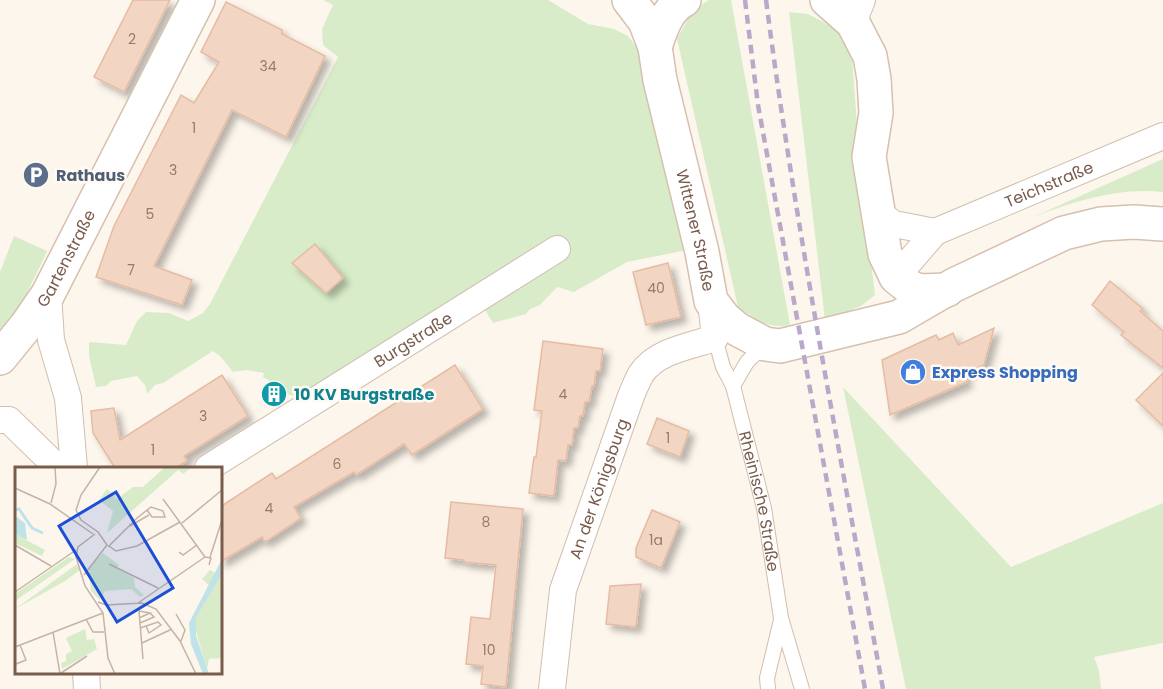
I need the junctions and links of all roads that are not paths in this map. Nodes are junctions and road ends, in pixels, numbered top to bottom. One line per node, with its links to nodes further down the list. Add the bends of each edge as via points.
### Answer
1 (198, 0): 14 (main road, Gartenstraße)
2 (629, 0): 6 (main road, Wittener Straße, via 645,21)
3 (684, 0): 6 (main road, via 676,4 662,26)
4 (827, 0): 5 (main road)
5 (858, 12): 8 (main road, via 874,80 876,113 869,157)
6 (655, 47): 15 (main road, Wittener Straße)
7 (1163, 136): 10 (street, Teichstraße)
8 (878, 213): 10 (street, via 894,224); 12 (main road, via 885,254)
9 (1163, 224): 13 (main road, via 1101,224 1064,233)
10 (935, 232): 12 (street, Teichstraße)
11 (557, 249): 24 (street, Burgstraße)
12 (896, 277): 13 (main road, via 919,291); 16 (main road, via 882,305)
13 (947, 290): 16 (main road, via 899,317)
14 (48, 294): 19 (main road); 23 (street, Gartenstraße, via 51,340 68,398)
15 (711, 301): 17 (street, Rheinische Straße); 18 (main road, Wittener Straße, via 737,329)
16 (843, 332): 18 (main road, via 780,346)
17 (715, 338): 20 (lane, Rheinische Straße); 28 (street, An der Königsburg, via 665,354 641,374 563,590)
18 (765, 344): 20 (lane, via 747,362)
19 (0, 358)
20 (733, 386): 25 (lane, Rheinische Straße, via 764,508)
21 (0, 420): 22 (street, via 9,420)
22 (57, 467)
23 (74, 467)
24 (210, 467)
25 (781, 618): 29 (lane, Rheinische Straße); 30 (lane, Rheinische Straße)
26 (86, 674): 27 (street)
27 (87, 689)
28 (552, 689)
29 (768, 689)
30 (802, 689)

